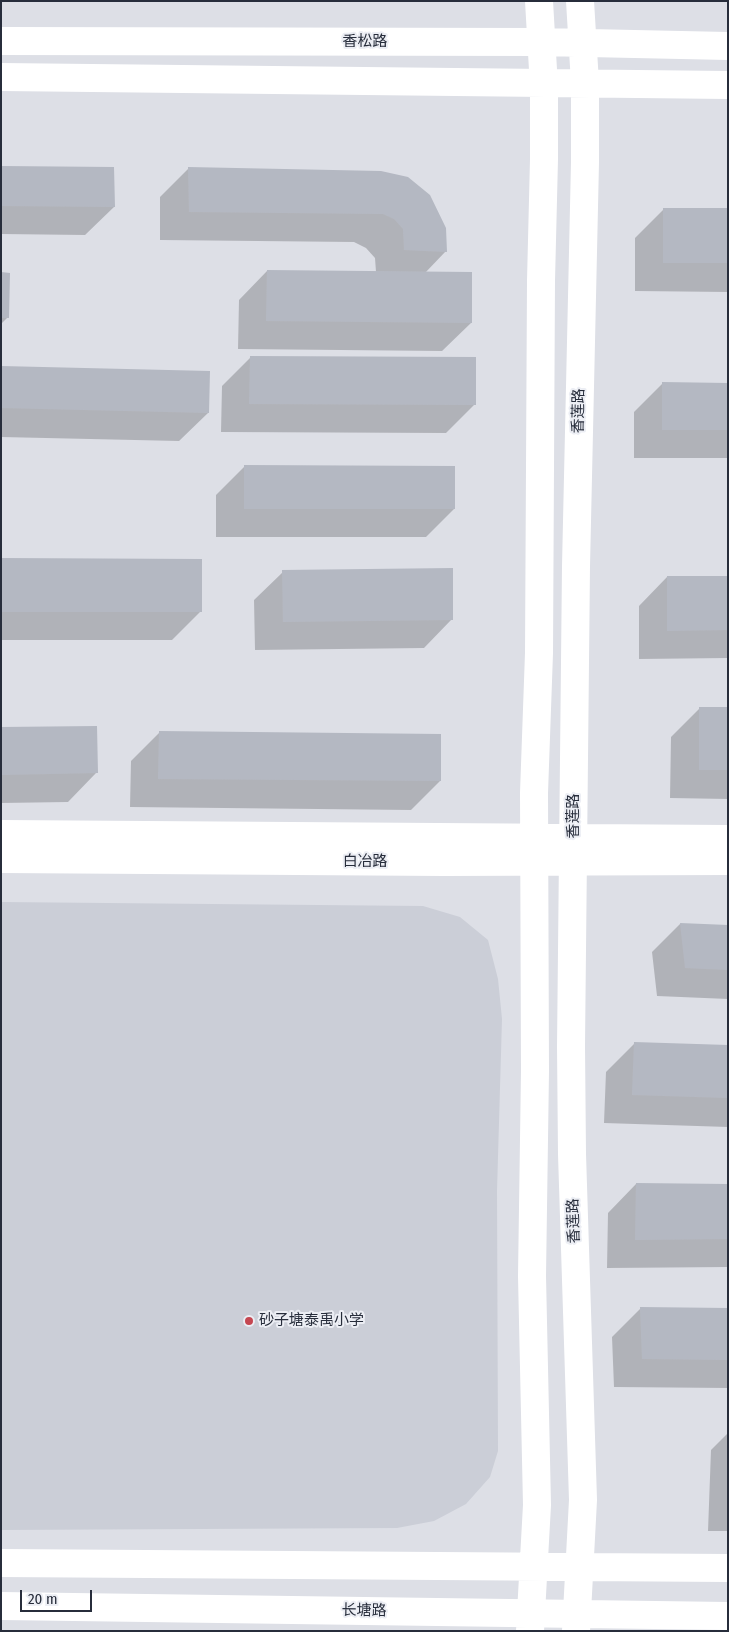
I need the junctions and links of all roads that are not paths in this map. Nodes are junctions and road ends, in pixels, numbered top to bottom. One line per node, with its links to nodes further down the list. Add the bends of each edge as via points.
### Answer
1 (539, 1): 4 (main road)
2 (580, 1): 5 (main road, 香莲路)
3 (1, 40): 4 (main road, 香松路)
4 (541, 42): 5 (main road, 香松路); 8 (main road)
5 (583, 44): 6 (main road, 香松路); 9 (main road, 香莲路)
6 (728, 46)
7 (1, 77): 8 (main road)
8 (544, 83): 9 (main road); 13 (main road)
9 (585, 83): 10 (main road); 14 (main road, 香莲路)
10 (728, 85)
11 (1, 834): 13 (main road, 白冶路)
12 (728, 839): 14 (main road, 白冶路)
13 (534, 850): 14 (main road, 白冶路); 15 (main road, 白冶路); 18 (main road, via 532,1276 537,1505)
14 (573, 850): 16 (main road, 白冶路); 19 (main road, 香莲路, via 571,1066 583,1500)
15 (1, 859)
16 (728, 862)
17 (1, 1563): 18 (main road)
18 (534, 1566): 19 (main road); 23 (main road)
19 (580, 1567): 20 (main road); 24 (main road, 香莲路)
20 (728, 1568)
21 (1, 1606): 23 (main road, 长塘路)
22 (728, 1616): 24 (main road, 长塘路)
23 (530, 1622): 24 (main road, 长塘路)
24 (577, 1623)

